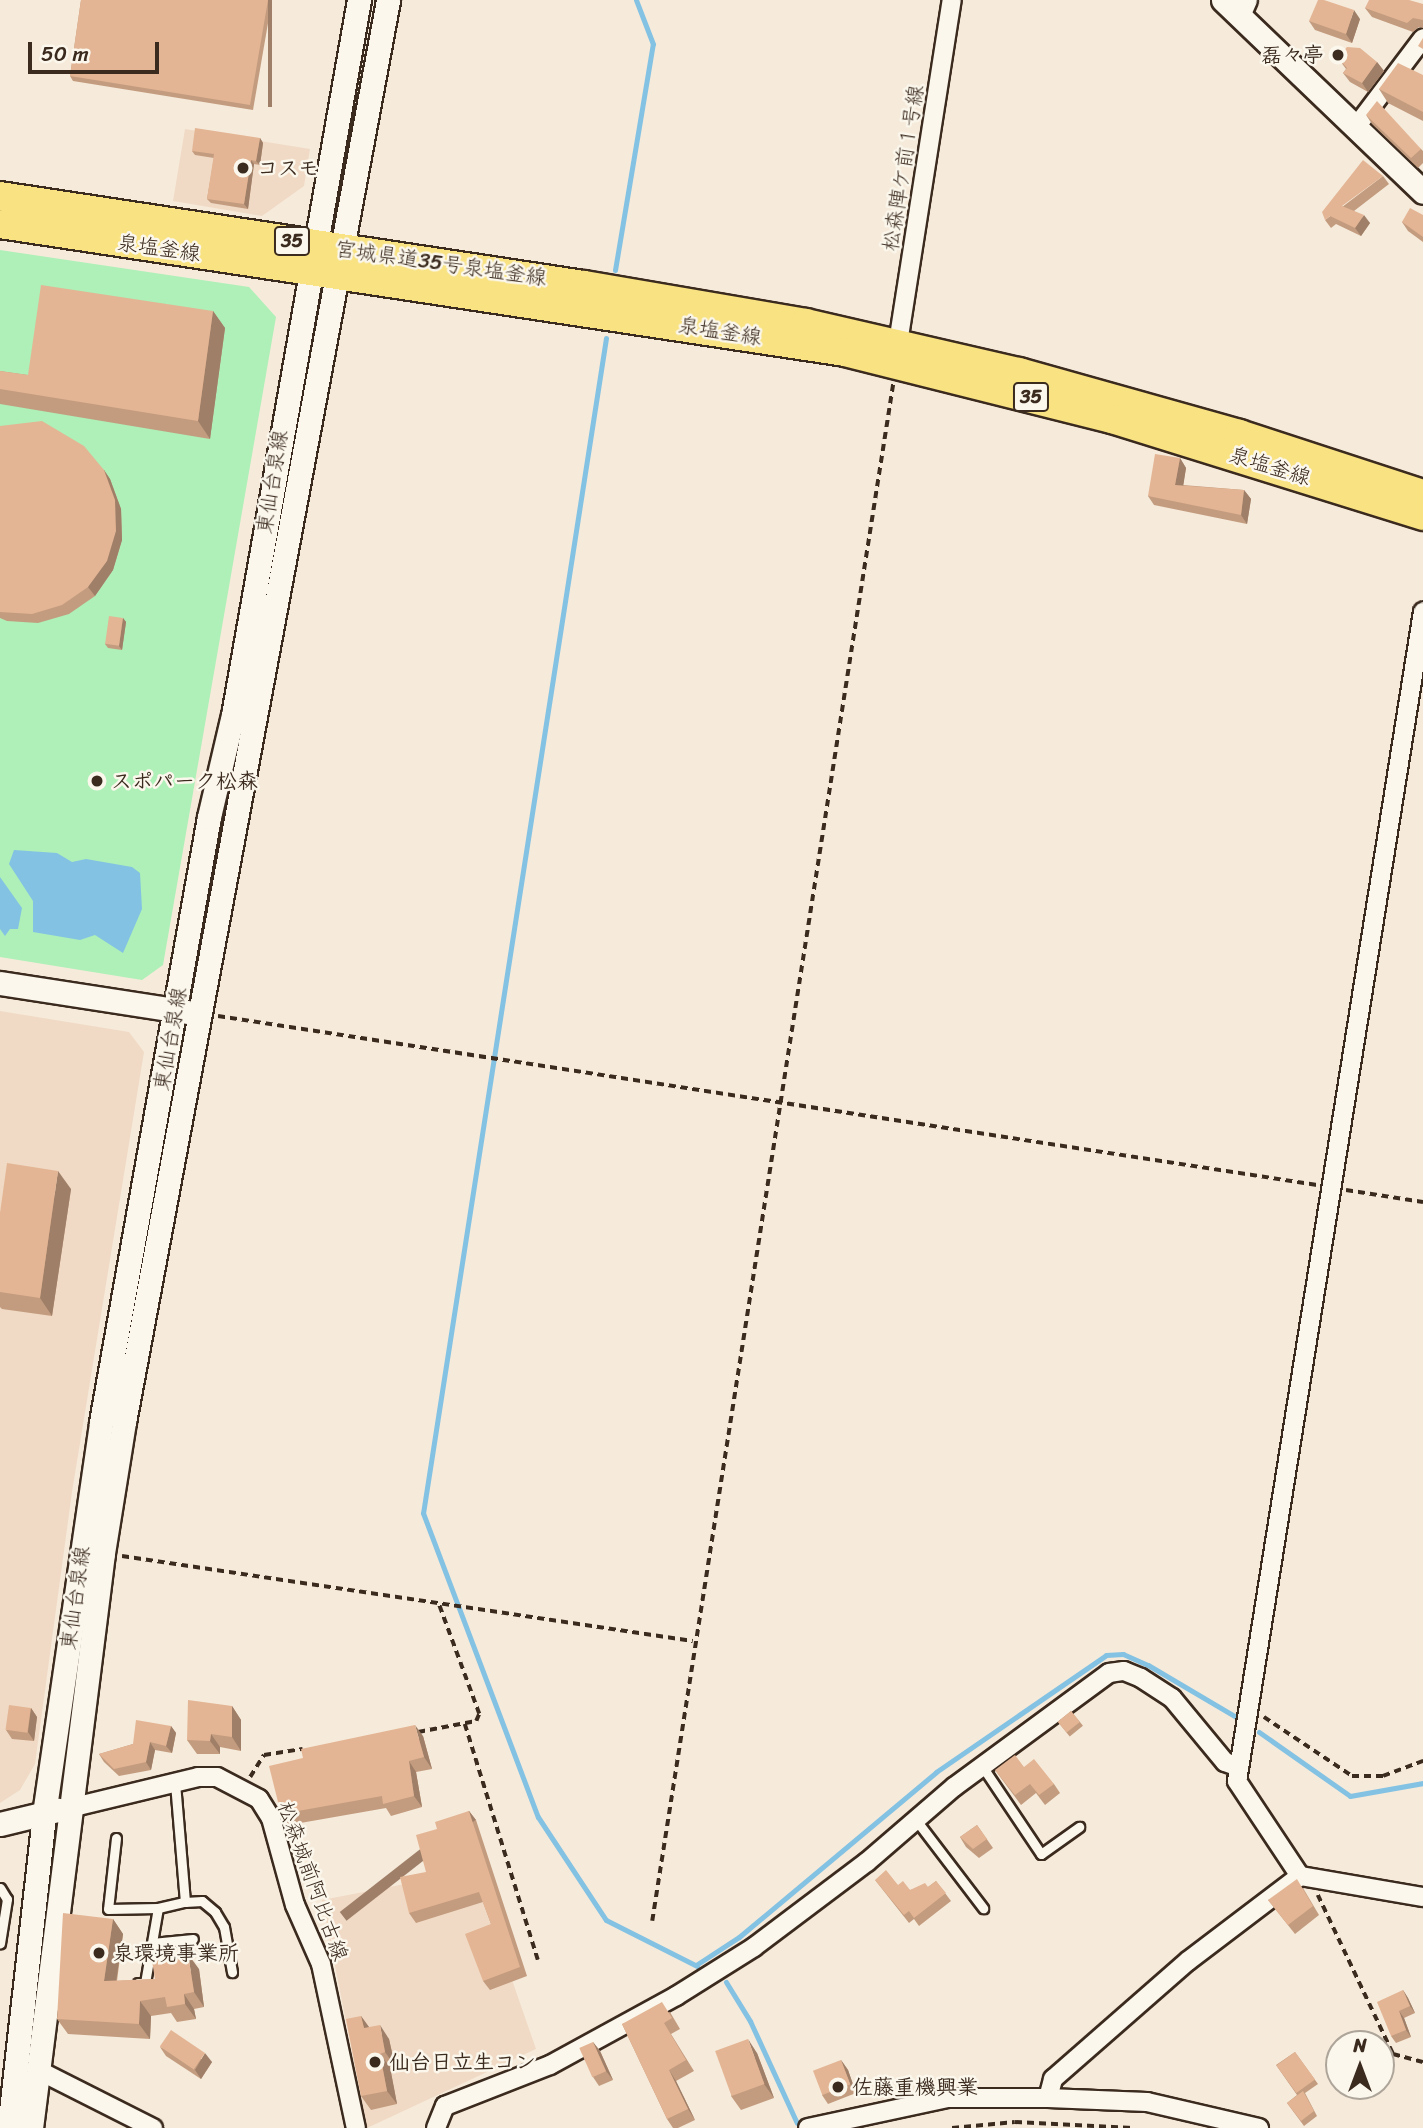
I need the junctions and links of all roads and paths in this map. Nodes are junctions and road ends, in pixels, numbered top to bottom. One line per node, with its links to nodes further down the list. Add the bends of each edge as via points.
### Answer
1 (359, 0): 11 (street, 東仙台泉線)
2 (388, 0): 12 (street)
3 (952, 0): 14 (street, 松森陣ケ前１号線)
4 (1223, 0): 5 (street)
5 (1244, 8): 7 (street)
6 (1423, 38): 7 (street)
7 (1356, 127): 8 (street)
8 (1422, 189)
9 (0, 197): 11 (main road, 宮城県道35号泉塩釜線 / 35)
10 (0, 224): 11 (main road, 泉塩釜線 / 35)
11 (312, 258): 12 (main road, 宮城県道35号泉塩釜線 / 35); 19 (street, 東仙台泉線, via 233,715 209,817)
12 (341, 262): 13 (main road, 宮城県道35号泉塩釜線 / 35); 14 (main road, 泉塩釜線 / 35, via 750,335); 20 (street, via 285,542)
13 (633, 292): 14 (main road, 泉塩釜線 / 35)
14 (897, 354): 15 (main road, 泉塩釜線 / 35, via 1239,434); 16 (main road, 泉塩釜線 / 35); 21 (path)
15 (1423, 494)
16 (1423, 516)
17 (1423, 612): 22 (street)
18 (0, 983): 19 (street)
19 (175, 1010): 20 (street); 37 (street, 東仙台泉線, via 101,1422)
20 (201, 1014): 21 (path); 24 (street)
21 (782, 1102): 22 (path); 26 (path)
22 (1334, 1188): 23 (path); 27 (street)
23 (1423, 1202)
24 (103, 1553): 25 (path); 36 (street)
25 (439, 1605): 26 (path); 28 (path, via 479,1714 476,1721)
26 (693, 1641): 48 (path)
27 (1250, 1711): 31 (path, via 1352,1776 1383,1776); 33 (street)
28 (465, 1724): 29 (path); 52 (path)
29 (408, 1733)
30 (316, 1748): 35 (path, via 264,1755)
31 (1423, 1761)
32 (982, 1766): 33 (street, via 1095,1680 1124,1671 1172,1698 1226,1762); 38 (street); 40 (lane, via 1041,1854)
33 (1239, 1767): 42 (street, via 1237,1781)
34 (175, 1781): 35 (street, 松森城前阿比古線, via 217,1777); 36 (street, 松森城前阿比古線); 45 (lane)
35 (244, 1790): 61 (street, 松森城前阿比古線, via 259,1799 271,1818 295,1905 321,1964)
36 (74, 1807): 37 (street); 56 (street)
37 (44, 1814): 39 (street); 56 (street, 東仙台泉線)
38 (916, 1820): 47 (lane); 62 (street, via 754,1947 550,2065 445,2106)
39 (0, 1825)
40 (1079, 1827)
41 (116, 1838): 46 (lane, via 108,1909)
42 (1305, 1877): 44 (street); 55 (path, via 1393,2054); 57 (street, via 1188,1961 1053,2079)
43 (0, 1888): 50 (lane, via 6,1899)
44 (1423, 1897)
45 (185, 1902): 46 (lane); 53 (lane, via 202,1901 215,1912 224,1927)
46 (158, 1908): 51 (lane)
47 (983, 1908)
48 (652, 1921)
49 (193, 1939): 51 (lane)
50 (0, 1943)
51 (152, 1943): 54 (lane, via 145,1983)
52 (538, 1960)
53 (232, 1972)
54 (126, 1985)
55 (1423, 2062)
56 (29, 2082): 58 (street); 59 (street); 60 (street)
57 (1048, 2098): 63 (street, via 948,2098); 66 (street, via 1147,2102)
58 (9, 2128)
59 (31, 2128)
60 (153, 2128)
61 (356, 2128)
62 (436, 2128)
63 (807, 2128)
64 (952, 2128): 65 (path, via 1015,2122)
65 (1133, 2128)
66 (1259, 2128)

